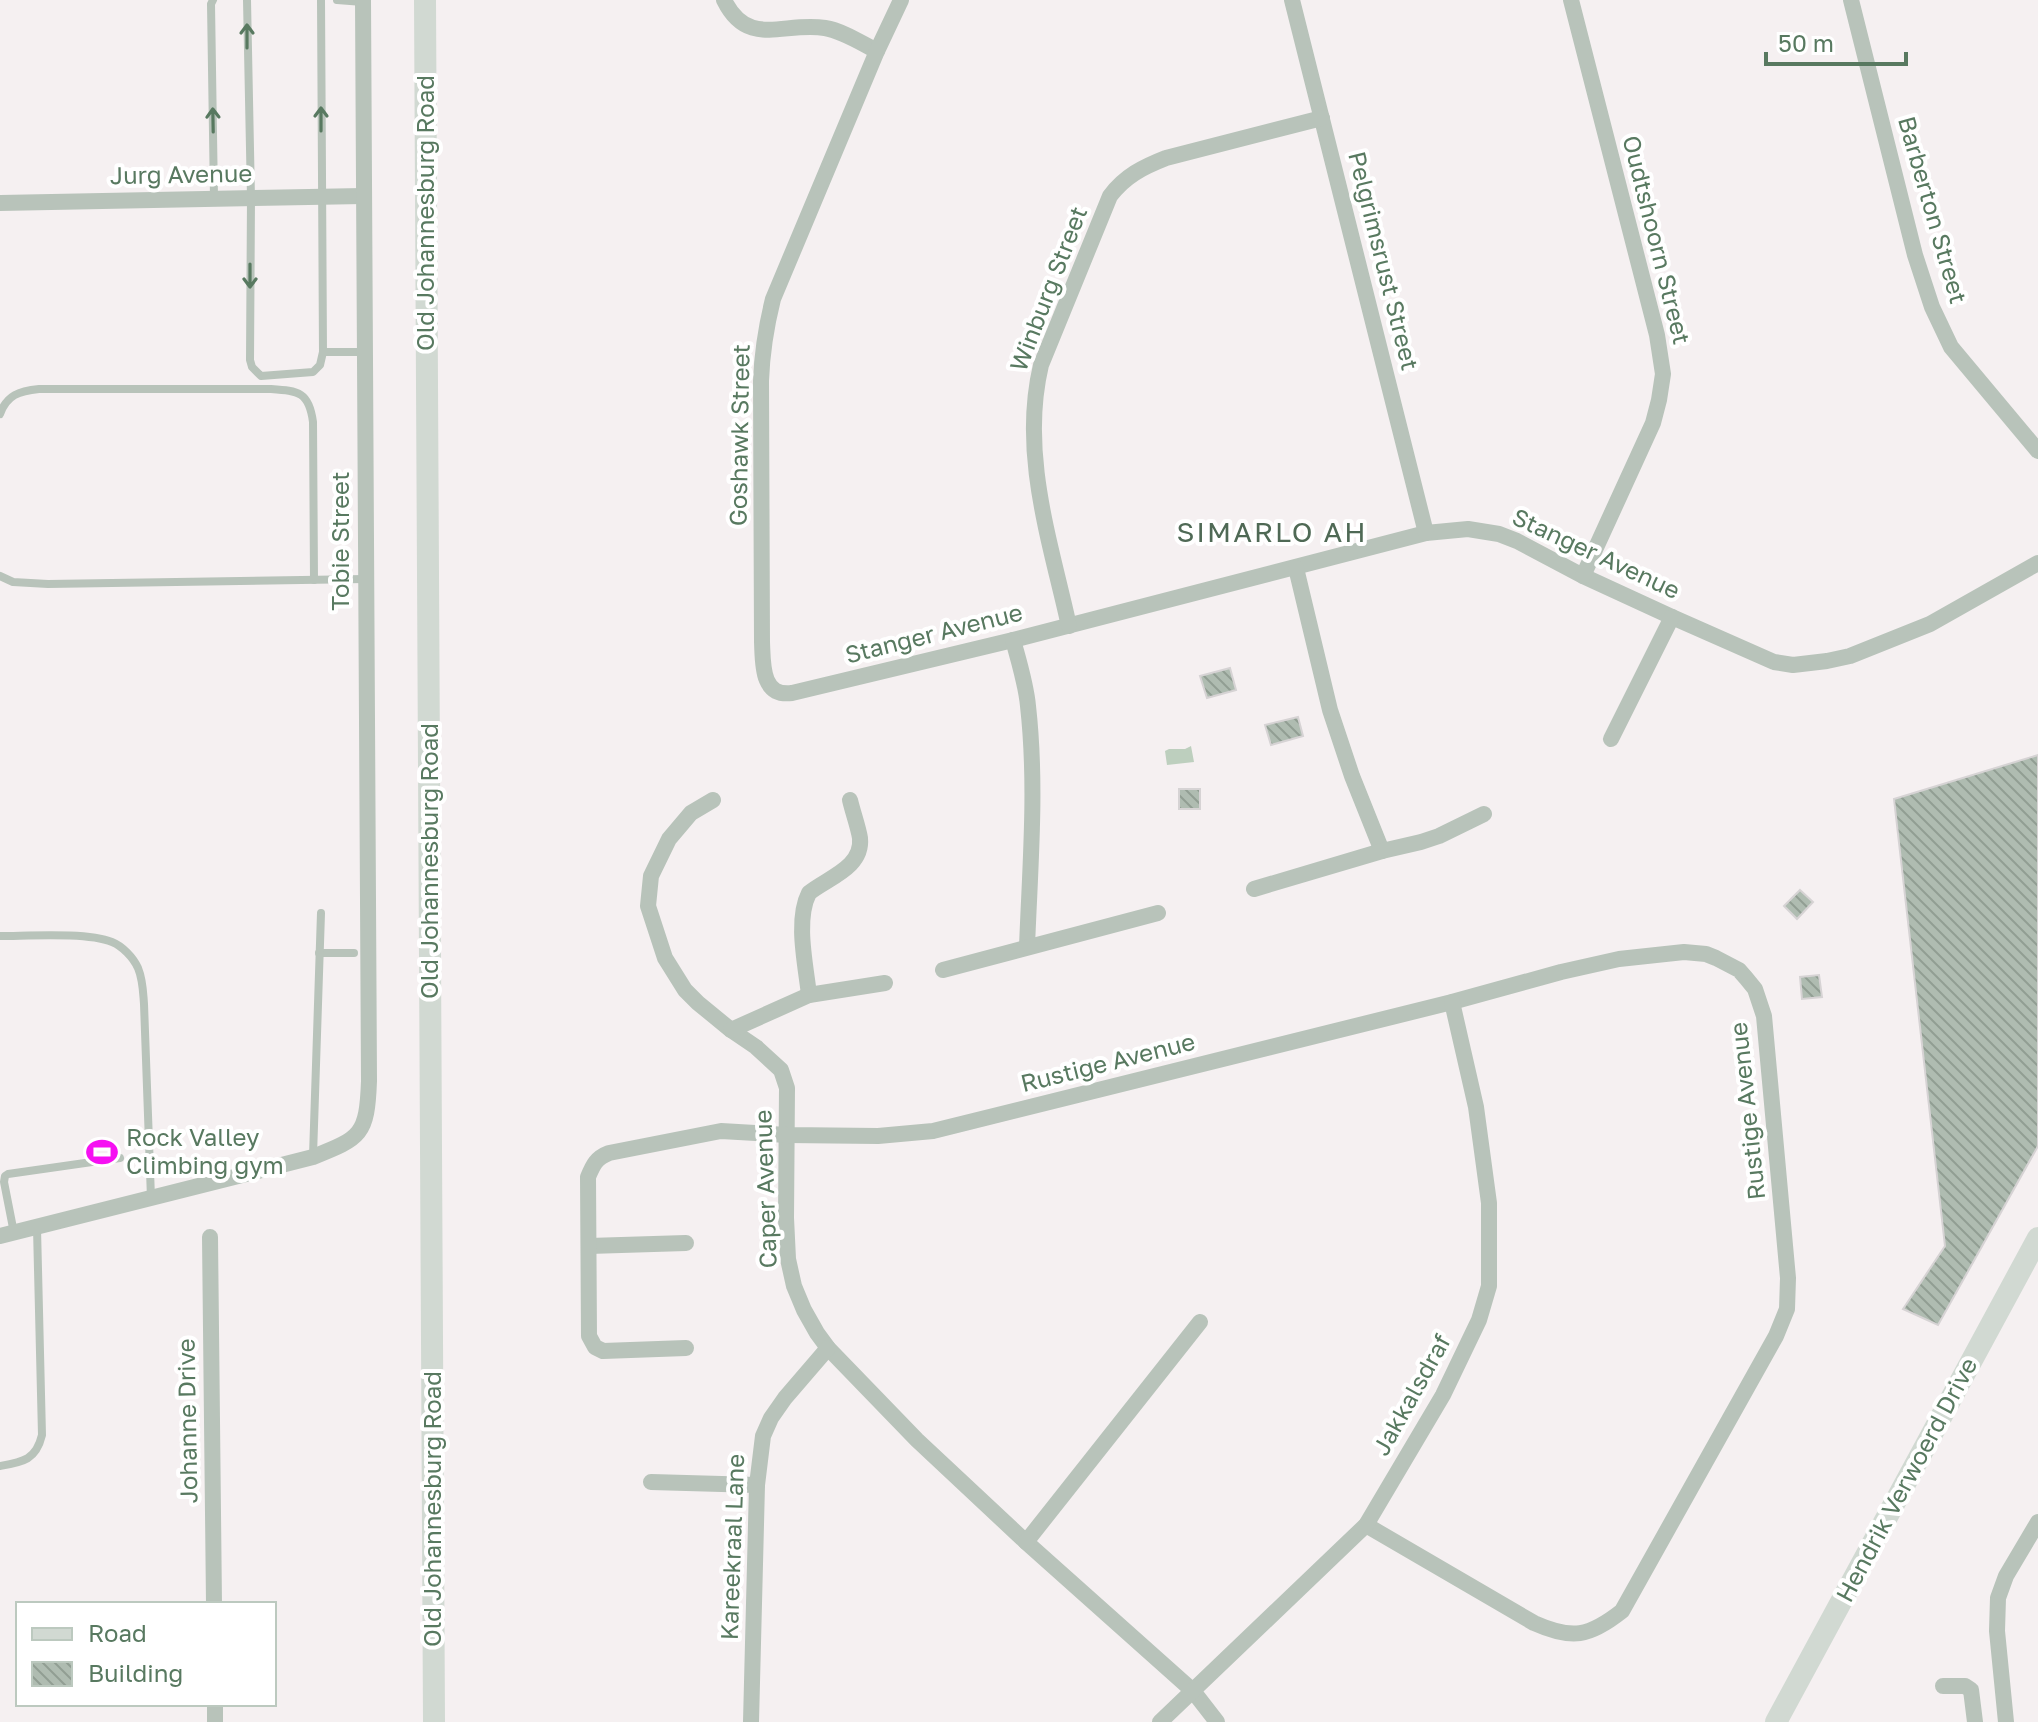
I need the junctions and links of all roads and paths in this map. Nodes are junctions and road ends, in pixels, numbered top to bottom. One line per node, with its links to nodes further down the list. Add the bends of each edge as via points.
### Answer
1 (213, 0): 16 (lane, one-way to 1)
2 (247, 0): 17 (lane, one-way to 2)
3 (321, 0): 15 (lane, one-way to 3)
4 (337, 0): 11 (lane)
5 (425, 0): 73 (main road, Old Johannesburg Road)
6 (724, 0): 12 (street, via 748,27 830,29)
7 (901, 0): 12 (street, Goshawk Street)
8 (1292, 0): 13 (street, Pelgrimsrust Street)
9 (1571, 0): 27 (street, Oudtshoorn Street, via 1663,374 1653,423)
10 (1851, 0): 22 (street, Barberton Street, via 1932,307 1951,347)
11 (363, 1): 14 (street, Tobie Street)
12 (877, 51): 33 (street, Goshawk Street, via 773,299 762,349 763,662 769,686)
13 (1322, 118): 23 (street, Pelgrimsrust Street); 31 (street, Winburg Street, via 1166,158 1131,174 1110,196 1036,388 1037,485)
14 (363, 196): 15 (street, Jurg Avenue); 20 (street, Tobie Street)
15 (321, 197): 17 (street, Jurg Avenue); 19 (lane)
16 (214, 198): 17 (street, Jurg Avenue); 18 (street, Jurg Avenue)
17 (251, 198): 19 (lane, one-way to 19, via 252,367 261,376 313,372)
18 (0, 203)
19 (323, 352): 20 (lane)
20 (364, 352): 28 (street, Tobie Street)
21 (0, 414): 29 (lane, via 15,393 39,389 271,389 302,395 313,422)
22 (2038, 451)
23 (1426, 533): 25 (street, Stanger Avenue); 27 (street, Stanger Avenue, via 1468,529 1499,534)
24 (2038, 563): 30 (street, Stanger Avenue, via 1930,624 1850,656 1816,663 1774,662)
25 (1296, 568): 31 (street, Stanger Avenue); 38 (street, via 1330,710)
26 (0, 576): 29 (lane, via 48,584)
27 (1583, 576): 30 (street, Stanger Avenue)
28 (365, 579): 29 (lane); 52 (street, Tobie Street, via 369,1081 365,1120 357,1134)
29 (314, 580)
30 (1672, 617): 34 (street)
31 (1069, 626): 32 (street, Stanger Avenue)
32 (1013, 640): 33 (street, Stanger Avenue); 43 (street, via 1024,681 1031,748)
33 (785, 694)
34 (1611, 739)
35 (713, 800): 50 (street, Caper Avenue, via 691,813 669,839 651,876 648,906 672,971 698,1003)
36 (850, 800): 48 (street, via 860,842 857,857 805,900)
37 (1484, 814): 38 (street, via 1430,839)
38 (1382, 851): 39 (street)
39 (1254, 889)
40 (321, 913): 44 (lane)
41 (1158, 913): 43 (street)
42 (0, 936): 54 (lane, via 98,938 113,942 137,966 143,981)
43 (1027, 947): 46 (street)
44 (319, 953): 45 (lane); 52 (lane)
45 (354, 953)
46 (943, 970)
47 (885, 983): 48 (street)
48 (809, 995): 50 (street)
49 (1452, 1002): 51 (street, Rustige Avenue, via 933,1131); 68 (street, Jakkalsdraf, via 1476,1107 1489,1203 1489,1286 1479,1320 1443,1395); 68 (street, Rustige Avenue, via 1561,972 1654,955 1706,954 1739,970 1755,989 1764,1016 1787,1309 1633,1592 1607,1623 1580,1634 1551,1631)
50 (731, 1030): 51 (street, Caper Avenue, via 781,1070 787,1088)
51 (787, 1135): 60 (street, Rustige Avenue, via 721,1131 600,1157 588,1177); 63 (street, Caper Avenue, via 788,1259 804,1310)
52 (313, 1157): 54 (street, Tobie Street)
53 (120, 1158): 56 (lane, via 5,1176)
54 (151, 1198): 55 (street, Tobie Street)
55 (37, 1228): 56 (street, Tobie Street); 64 (lane, via 42,1435 33,1455)
56 (7, 1235)
57 (210, 1237): 70 (street, Johanne Drive)
58 (2038, 1238): 77 (main road, Hendrik Verwoerd Drive)
59 (686, 1243): 60 (street)
60 (589, 1246): 62 (street, Rustige Avenue, via 589,1336 595,1347)
61 (1200, 1322): 69 (street)
62 (686, 1348)
63 (828, 1348): 66 (street, Kareekraal Lane, via 771,1418 763,1436); 69 (street, Caper Avenue)
64 (0, 1466)
65 (651, 1482): 66 (street)
66 (757, 1485): 74 (street, Kareekraal Lane)
67 (2038, 1522): 79 (street, via 1998,1598)
68 (1366, 1525): 72 (street, Jakkalsdraf)
69 (1026, 1542): 72 (street, Caper Avenue)
70 (214, 1602)
71 (1943, 1686): 78 (street, via 1971,1690)
72 (1193, 1691): 75 (street, Jakkalsdraf); 76 (street, Caper Avenue)
73 (434, 1722)
74 (751, 1722)
75 (1160, 1722)
76 (1217, 1722)
77 (1776, 1722)
78 (1975, 1722)
79 (2006, 1722)

